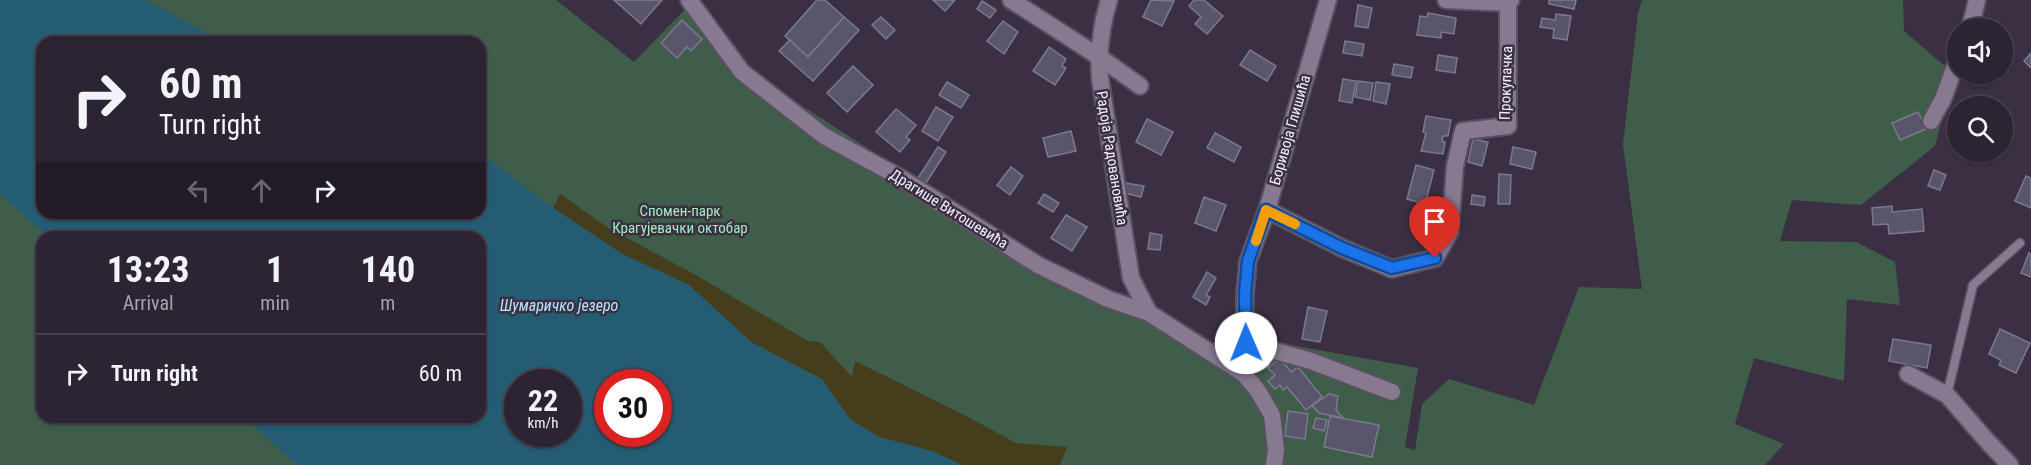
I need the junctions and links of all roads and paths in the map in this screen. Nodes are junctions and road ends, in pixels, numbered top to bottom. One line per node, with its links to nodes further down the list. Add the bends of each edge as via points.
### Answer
1 (689, 0): 15 (street, Драгише Витошевића, via 742,72 824,136 901,178 1038,265 1108,299)
2 (1011, 0): 9 (street)
3 (1109, 0): 9 (street, Радоја Радовановића)
4 (1328, 0): 13 (street, Боривоја Глишића)
5 (1446, 0): 7 (street, Прокупачка)
6 (1977, 0): 8 (street)
7 (1509, 2): 13 (street, Прокупачка, via 1508,126 1463,131 1455,166 1450,232 1435,258 1392,268)
8 (1972, 18)
9 (1098, 56): 11 (street); 15 (street, Радоја Радовановића, via 1131,278)
10 (1948, 84): 12 (street)
11 (1140, 86)
12 (1931, 121)
13 (1266, 210): 16 (street, Боривоја Глишића, via 1248,261)
14 (2020, 243): 20 (lane, via 1973,285)
15 (1149, 313): 17 (street, Драгише Витошевића)
16 (1246, 343): 17 (street, Боривоја Глишића); 19 (street, via 1311,361)
17 (1244, 374): 21 (street, via 1272,415)
18 (1908, 374): 20 (street)
19 (1392, 392)
20 (1947, 395): 22 (street)
21 (1274, 465)
22 (2010, 465)

